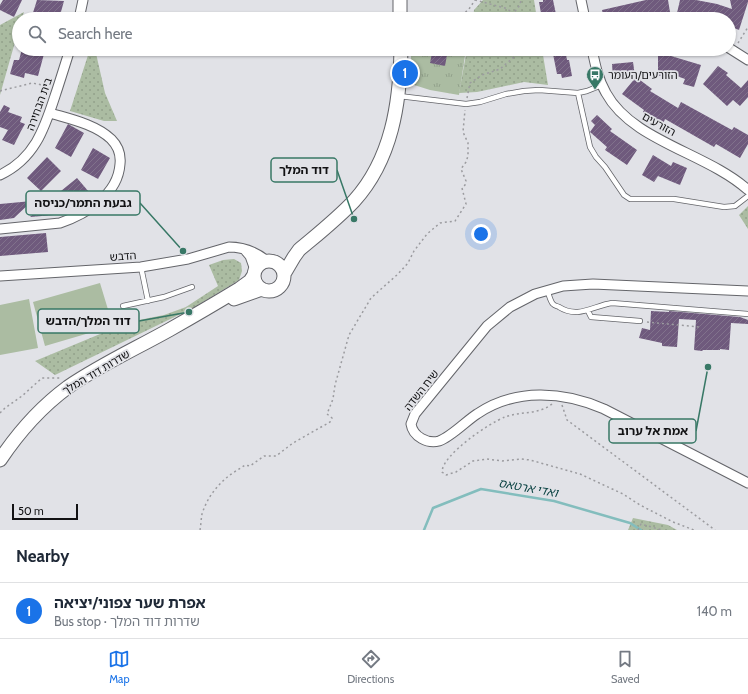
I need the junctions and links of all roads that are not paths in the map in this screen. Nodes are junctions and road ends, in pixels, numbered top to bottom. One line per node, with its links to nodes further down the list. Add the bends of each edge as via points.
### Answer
1 (83, 0): 3 (street)
2 (581, 1): 4 (street)
3 (81, 12)
4 (583, 12)
5 (736, 52): 9 (street)
6 (68, 56): 13 (street, בית הבחירה)
7 (400, 56): 12 (street)
8 (594, 56): 10 (street, הזורעים)
9 (748, 60)
10 (602, 85): 11 (lane); 15 (street, הזורעים, via 615,106 633,123 717,168)
11 (578, 93): 12 (lane, via 524,91 466,104); 16 (lane, via 590,147 624,195 630,199 674,198 724,207 735,206)
12 (398, 96): 19 (street, via 391,133 375,171 355,200)
13 (50, 113): 14 (street, בית הבחירה, via 37,143 29,154); 17 (street, via 92,127 112,140 120,155 117,178 99,201 72,218 60,223)
14 (0, 175)
15 (748, 190)
16 (748, 196)
17 (0, 229)
18 (244, 249): 20 (street, הדבש); 21 (street, הדבש, via 229,247 188,259); 22 (street, via 250,256)
19 (299, 250): 20 (street); 23 (street)
20 (269, 261): 22 (street, via 259,264); 23 (street, via 280,265)
21 (141, 267): 24 (street, הדבש); 29 (lane)
22 (254, 273): 26 (street, via 256,284); 34 (street, שדרות דוד המלך, via 250,281 239,289)
23 (284, 274): 26 (street, via 283,281 276,289)
24 (0, 276)
25 (192, 287): 29 (lane)
26 (262, 290): 34 (street, שדרות דוד המלך, via 236,298)
27 (547, 290): 28 (street, שיח השדה, via 570,285 594,284); 31 (lane, via 553,304 563,310 572,313); 36 (street, שיח השדה, via 510,307 488,326 415,414 412,427 416,434 422,439 439,441 493,405 522,396 558,395 604,409)
28 (748, 292)
29 (148, 300): 30 (lane)
30 (123, 306)
31 (588, 311): 32 (lane, via 612,303); 33 (lane, via 591,317)
32 (748, 314)
33 (640, 321)
34 (169, 330): 35 (street, שדרות דוד המלך, via 67,388 26,426)
35 (0, 460)
36 (748, 483)

